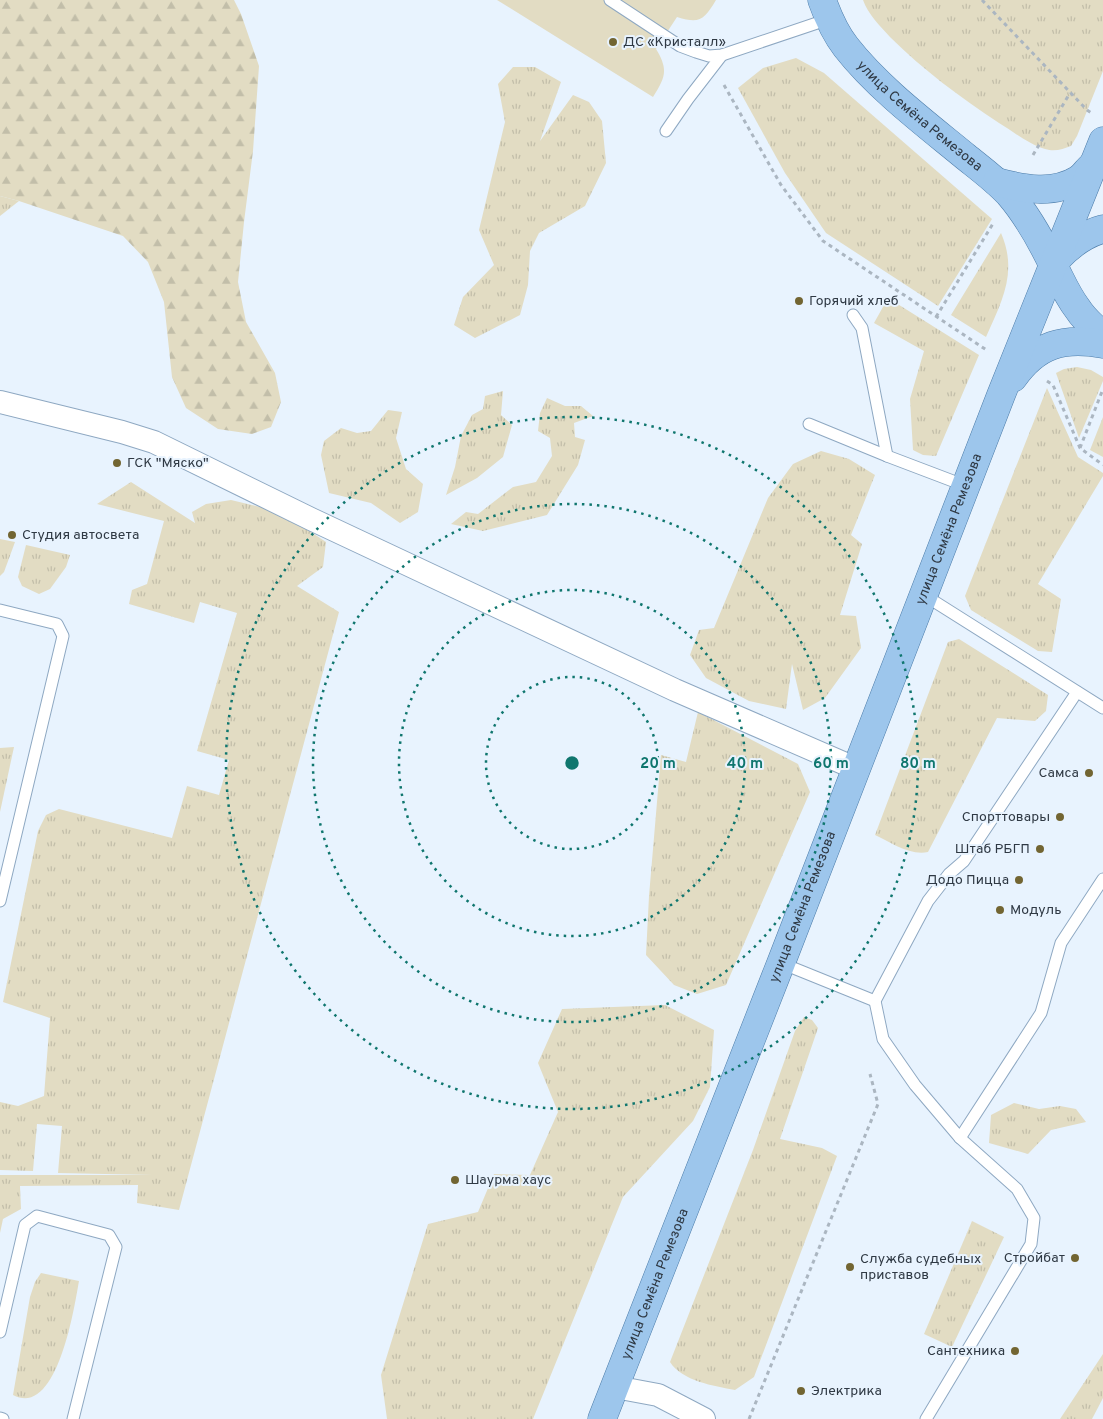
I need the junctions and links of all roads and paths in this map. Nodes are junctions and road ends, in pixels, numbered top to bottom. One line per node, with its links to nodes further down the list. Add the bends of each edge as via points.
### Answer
1 (610, 0): 4 (lane, via 680,46 709,56)
2 (982, 0): 6 (path)
3 (826, 10): 4 (lane); 11 (main road, улица Семёна Ремезова, via 845,47 875,79)
4 (722, 55): 5 (lane)
5 (713, 66): 8 (lane); 16 (path, via 782,186 823,242)
6 (1070, 93): 7 (path); 10 (path)
7 (1094, 114)
8 (666, 131)
9 (1099, 152): 11 (main road, via 1079,178 1066,185 1033,190); 14 (main road)
10 (1033, 155)
11 (997, 182): 14 (main road, улица Семёна Ремезова, via 1024,214)
12 (997, 217): 16 (path)
13 (1103, 229): 14 (main road, via 1079,239)
14 (1053, 264): 17 (main road, улица Семёна Ремезова, via 1077,309); 19 (main road)
15 (853, 315): 26 (lane, via 862,328)
16 (936, 317): 19 (path)
17 (1103, 335)
18 (1103, 344): 22 (main road, via 1066,342 1037,352 1020,368)
19 (1004, 359): 22 (main road)
20 (1040, 378): 25 (path, via 1053,385)
21 (1103, 389): 25 (path)
22 (1001, 395): 28 (main road, улица Семёна Ремезова)
23 (0, 402): 33 (street, via 154,442 675,690)
24 (809, 424): 26 (lane)
25 (1080, 448): 27 (path)
26 (887, 456): 28 (lane)
27 (1103, 465)
28 (966, 486): 29 (main road, улица Семёна Ремезова)
29 (924, 595): 31 (lane); 33 (main road, улица Семёна Ремезова)
30 (0, 610): 35 (lane, via 56,624 63,636)
31 (1077, 692): 32 (lane); 37 (lane, via 964,861 928,901)
32 (1103, 708)
33 (857, 768): 36 (main road, улица Семёна Ремезова)
34 (1103, 880): 39 (lane, via 1061,943 1041,1013)
35 (0, 901)
36 (781, 963): 37 (lane); 41 (main road, улица Семёна Ремезова)
37 (875, 1001): 39 (lane, via 883,1039 915,1085)
38 (870, 1074): 45 (path, via 878,1104)
39 (960, 1138): 46 (lane, via 1017,1189 1034,1218 1031,1244)
40 (0, 1332): 42 (lane, via 25,1225 37,1216 109,1235 116,1247)
41 (615, 1387): 43 (main road, улица Семёна Ремезова); 44 (street, via 658,1395)
42 (73, 1419)
43 (602, 1419)
44 (704, 1419)
45 (749, 1419)
46 (926, 1419)

